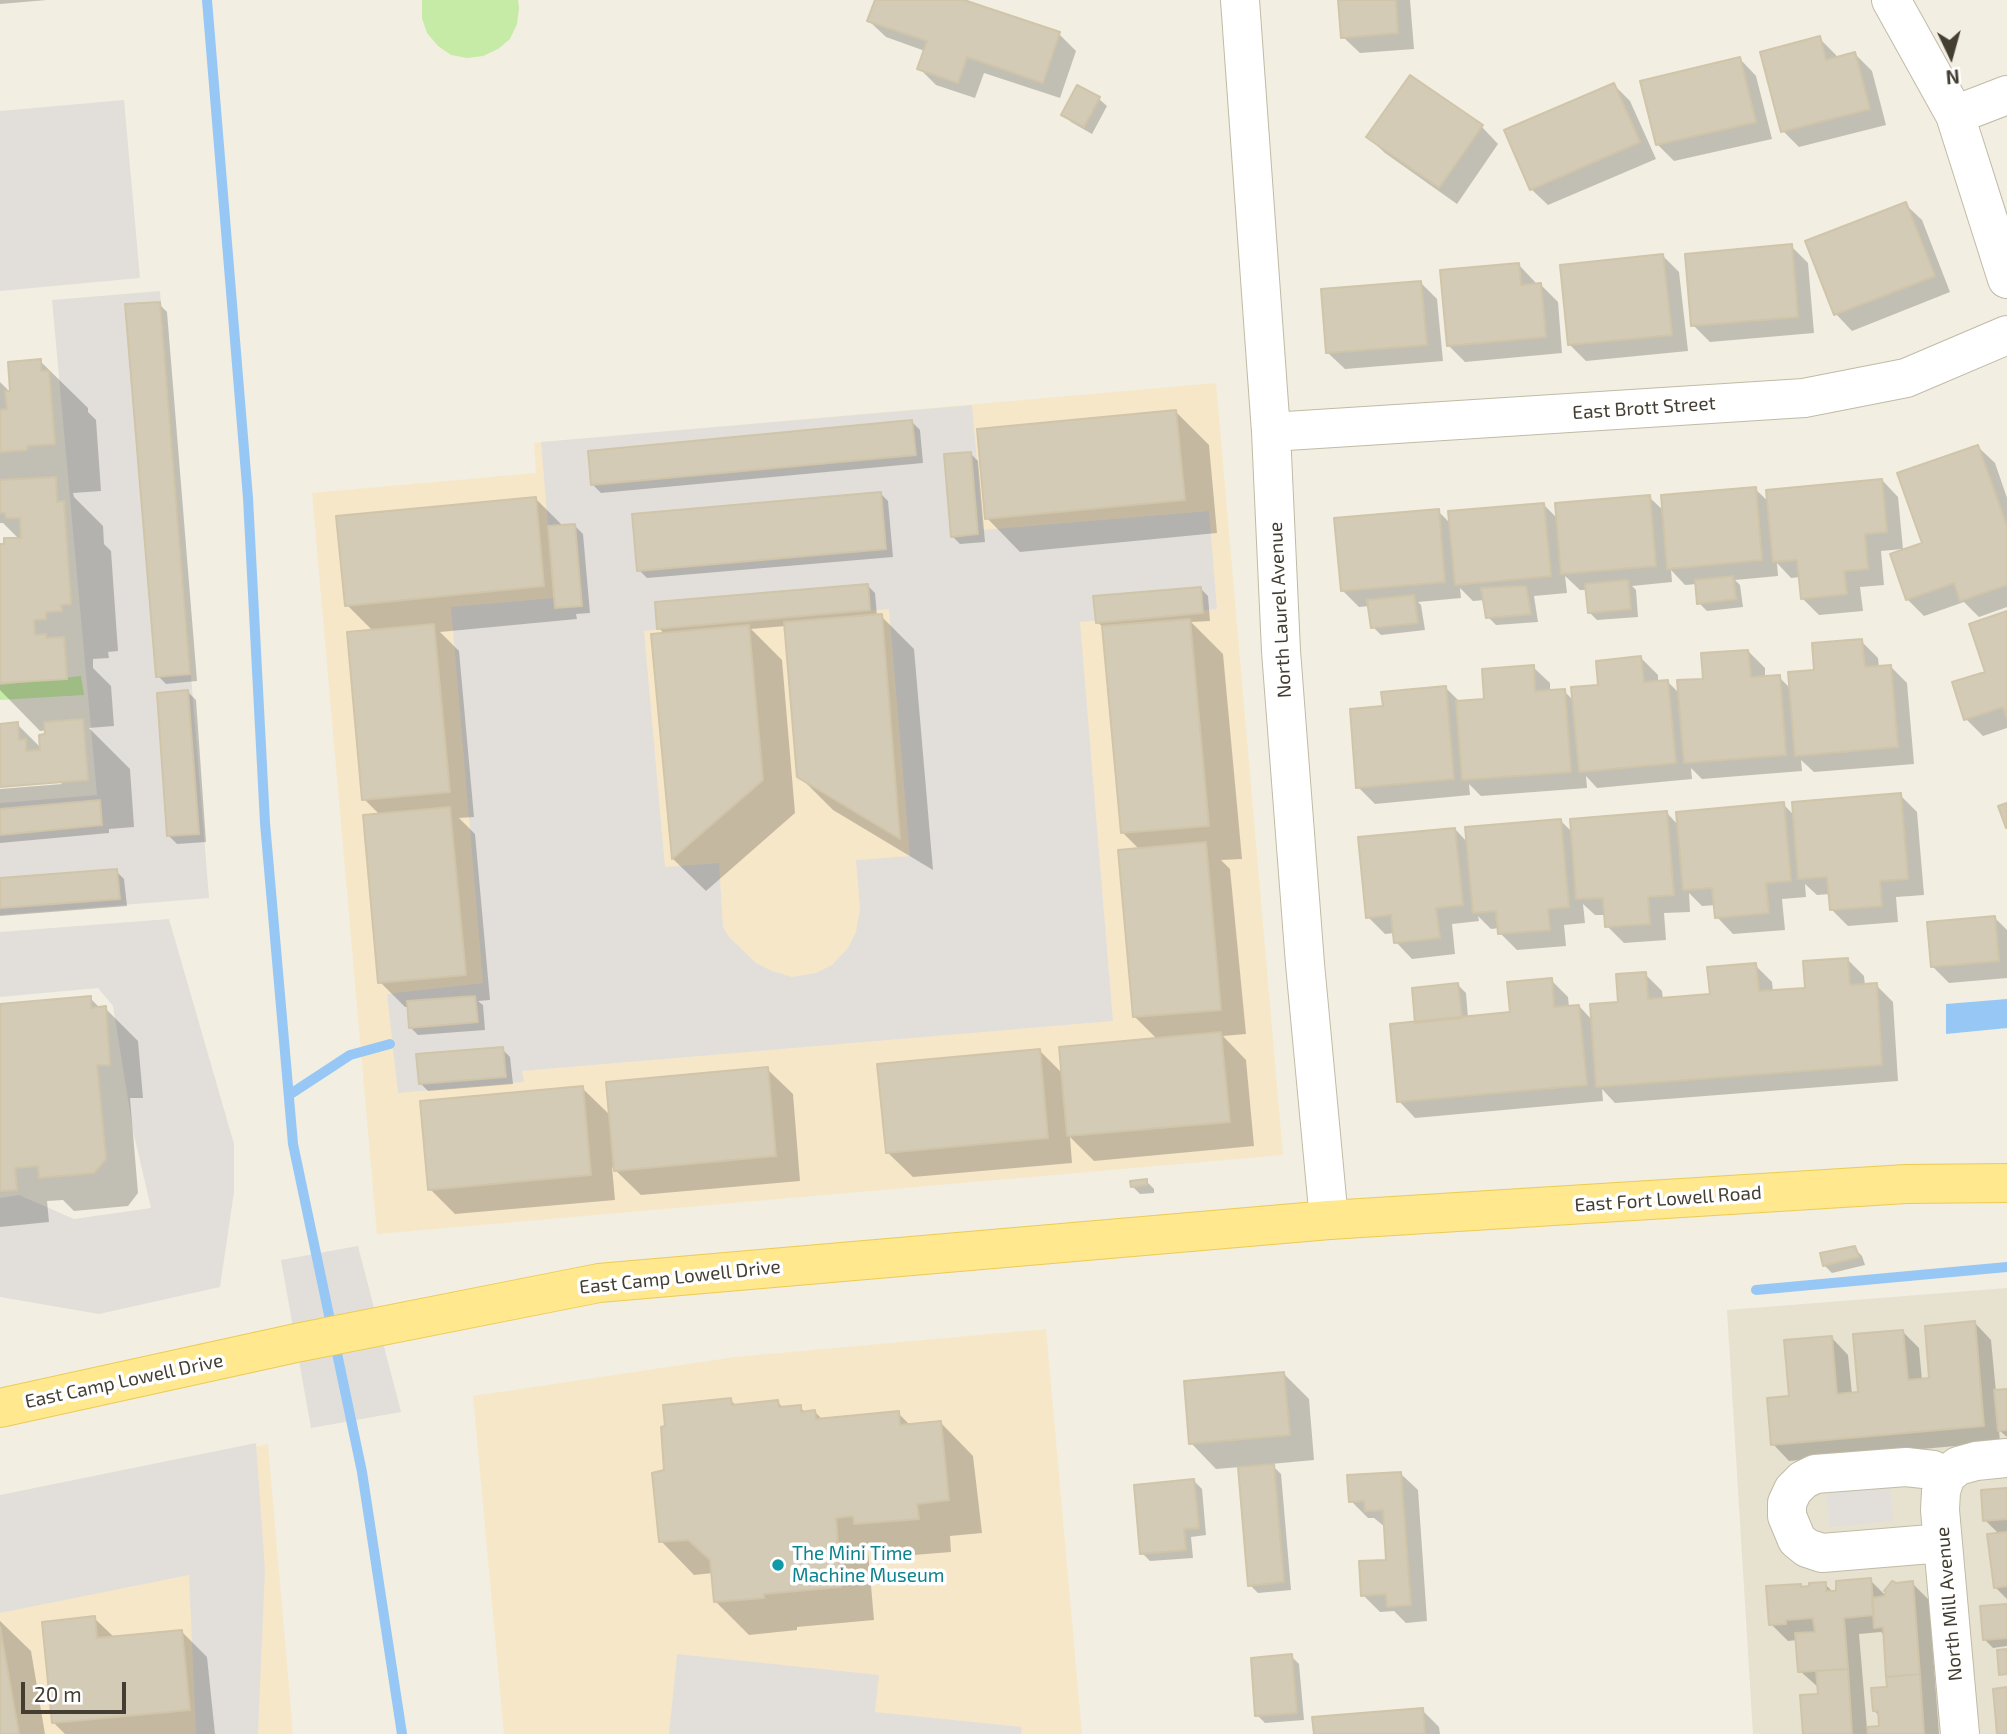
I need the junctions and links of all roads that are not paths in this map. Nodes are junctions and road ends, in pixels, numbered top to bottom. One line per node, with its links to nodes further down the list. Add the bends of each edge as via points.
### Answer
1 (1240, 0): 7 (street, North Laurel Avenue)
2 (1891, 0): 4 (street)
3 (2007, 95): 4 (street)
4 (1955, 115): 5 (street)
5 (2007, 279)
6 (2007, 335): 7 (street, East Brott Street, via 1906,379 1804,398)
7 (1271, 432): 9 (street, North Laurel Avenue, via 1280,651)
8 (2007, 1183): 9 (main road, East Fort Lowell Road, via 1906,1184)
9 (1329, 1220): 10 (main road, East Camp Lowell Drive, via 599,1283)
10 (0, 1408)
11 (2007, 1458): 12 (street, via 1958,1466)
12 (1946, 1475): 13 (street, North Mill Avenue, via 1941,1491); 13 (street, via 1906,1467 1815,1474 1793,1490 1787,1503 1797,1540 1822,1553)
13 (1943, 1544): 14 (street, North Mill Avenue)
14 (1960, 1734)

